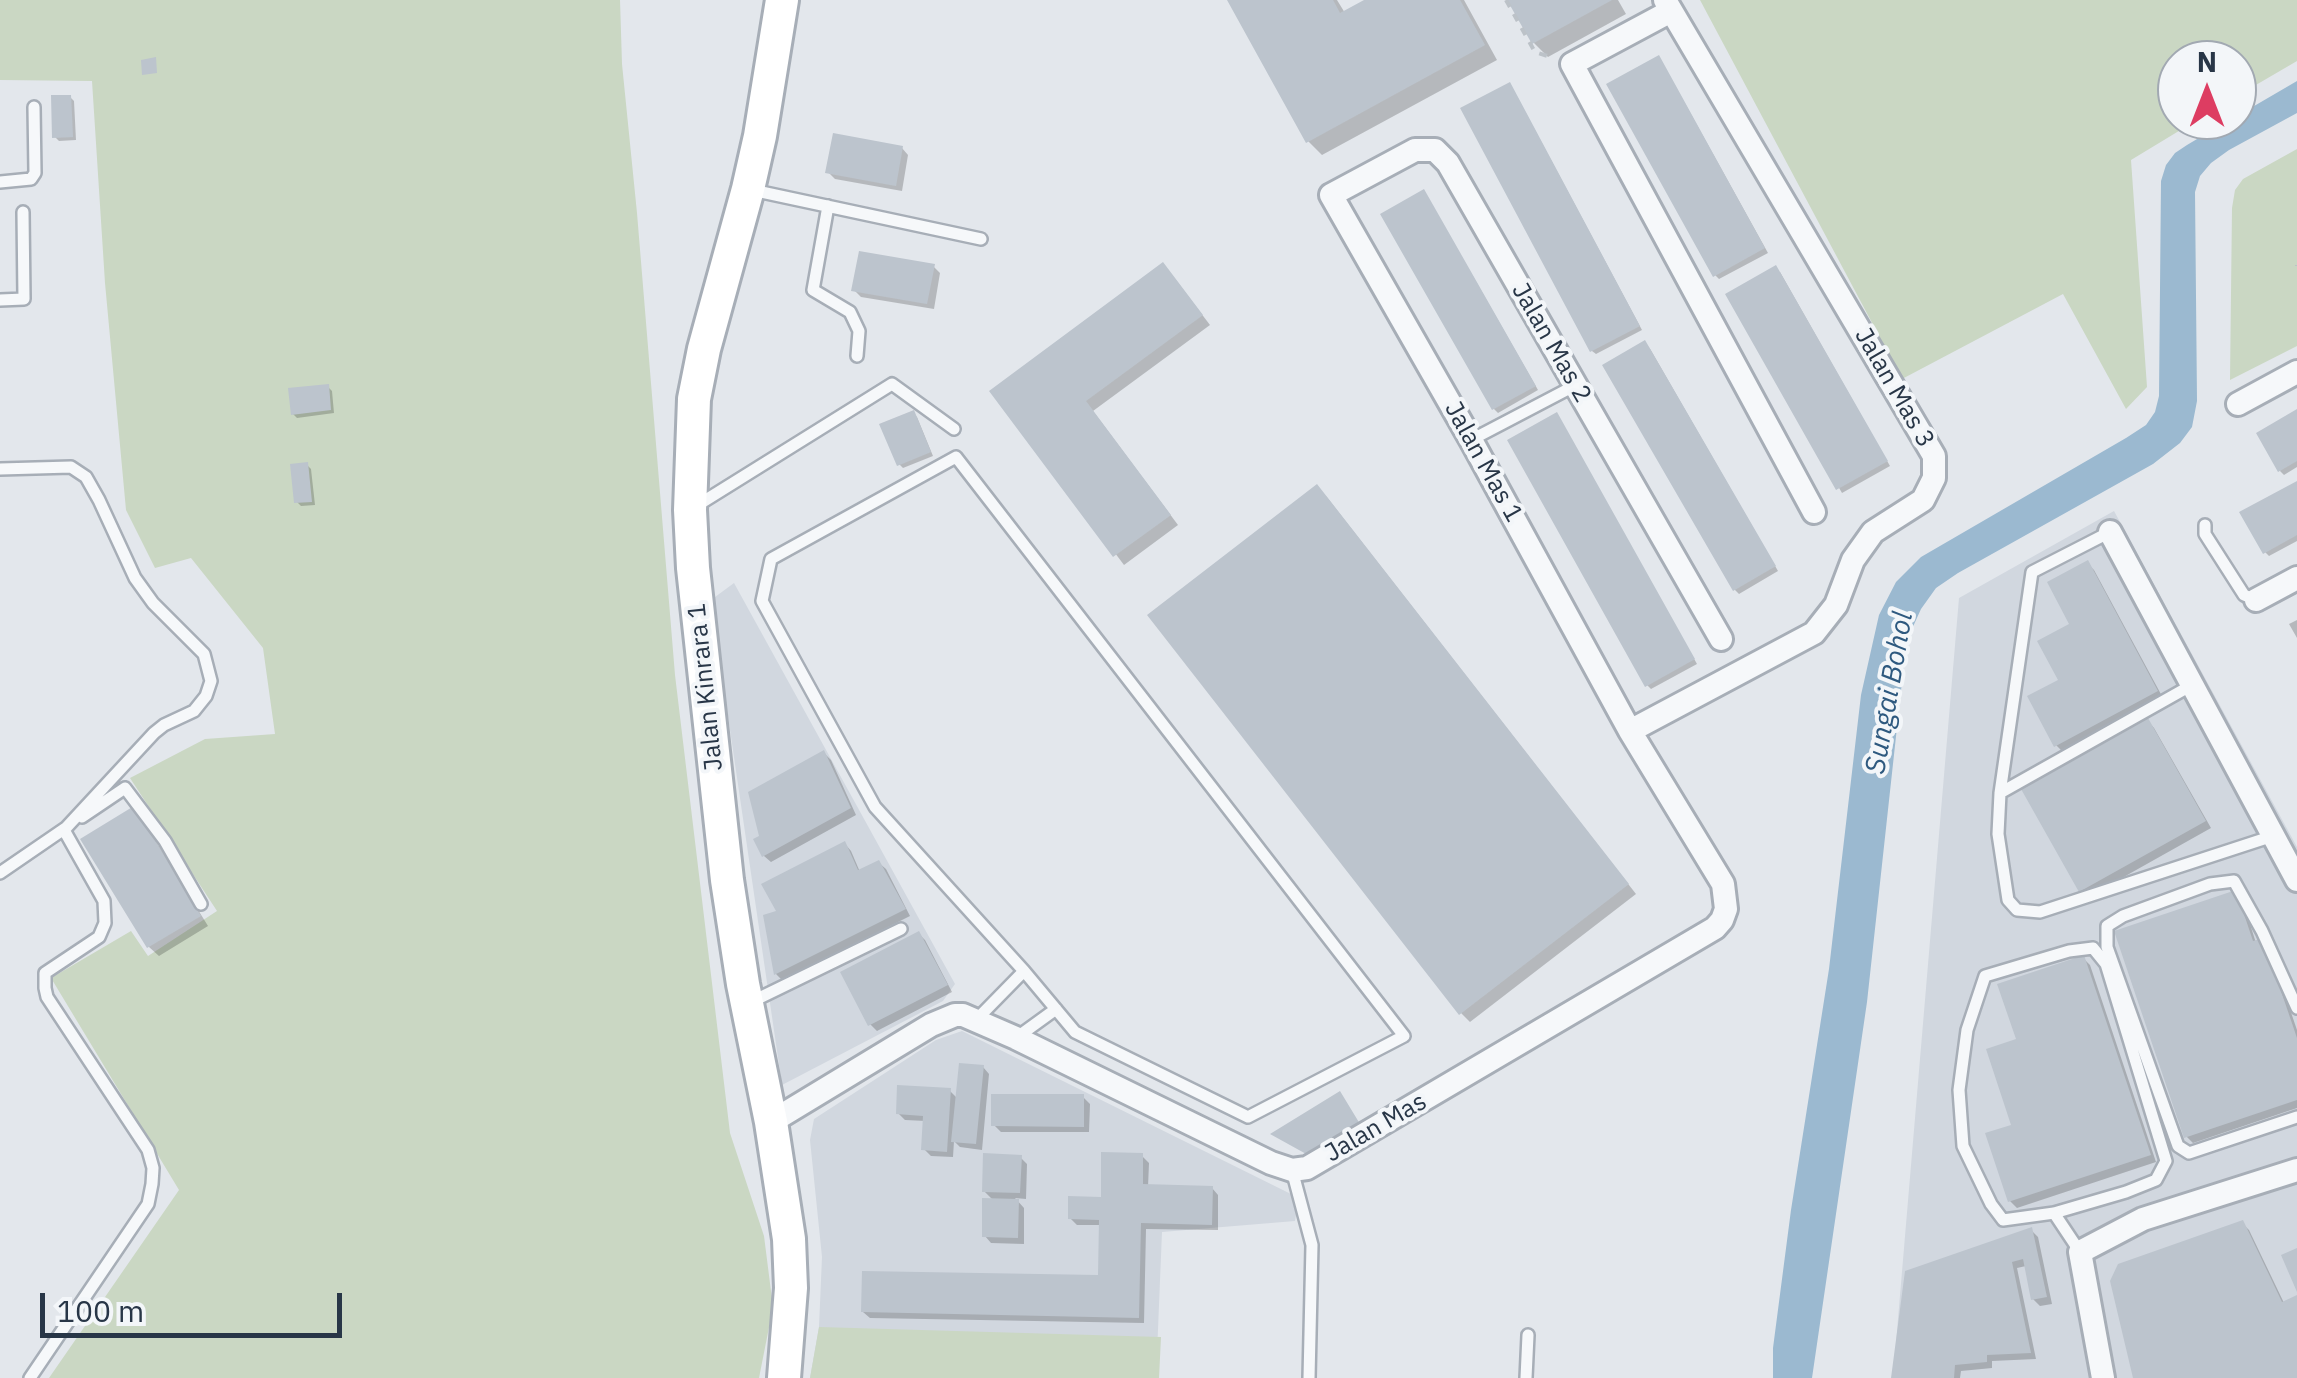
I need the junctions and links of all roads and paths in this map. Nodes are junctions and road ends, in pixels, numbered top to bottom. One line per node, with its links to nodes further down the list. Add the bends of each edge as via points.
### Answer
1 (782, 0): 7 (street, Jalan Kinrara 1)
2 (1506, 0): 4 (path, via 1536,52)
3 (1668, 6): 4 (street); 28 (street, Jalan Mas 3, via 1934,456 1934,478 1923,500 1874,532 1814,633)
4 (1572, 64): 21 (street)
5 (34, 106): 6 (lane, via 35,173)
6 (0, 182)
7 (748, 189): 9 (lane); 20 (street, Jalan Kinrara 1, via 694,399)
8 (1332, 195): 15 (street, Jalan Mas 2, via 1414,150 1442,155); 18 (street, Jalan Mas 1)
9 (828, 206): 11 (lane); 13 (lane, via 813,290 850,312 859,331)
10 (23, 212): 12 (lane, via 24,300)
11 (981, 238)
12 (0, 300)
13 (857, 356)
14 (2297, 372): 16 (street)
15 (1576, 385): 18 (lane); 26 (street, Jalan Mas 2)
16 (2238, 404)
17 (954, 429): 20 (lane, via 892,384)
18 (1471, 440): 28 (street, Jalan Mas 1)
19 (0, 469): 30 (lane, via 72,467 86,477 135,578 204,654 211,681 194,712 154,734)
20 (690, 510): 37 (street, Jalan Kinrara 1, via 721,831)
21 (1814, 512)
22 (2205, 524): 25 (lane, via 2244,595)
23 (2110, 532): 27 (street); 29 (lane, via 2032,572)
24 (2297, 578): 25 (street)
25 (2256, 600)
26 (1721, 639)
27 (2192, 685): 29 (lane); 31 (street)
28 (1630, 731): 44 (street, Jalan Mas, via 1723,884 1722,920 1316,1163)
29 (2000, 793): 31 (lane, via 1998,834 2008,900 2017,910 2040,912)
30 (64, 830): 32 (lane); 34 (lane, via 124,788); 49 (lane, via 104,900 106,923 99,937 45,973 48,997 148,1150 153,1168 148,1204)
31 (2273, 836): 33 (street)
32 (0, 873)
33 (2297, 880)
34 (201, 904)
35 (901, 929): 37 (lane)
36 (1024, 970): 39 (lane); 39 (lane, via 875,808 762,601 771,559 956,456 1404,1036 1248,1117 1074,1032); 40 (lane)
37 (747, 1004): 43 (street, Jalan Kinrara 1)
38 (2297, 1008): 42 (lane, via 2234,881 2210,884 2108,926 2108,947 2178,1146 2189,1154)
39 (1056, 1009): 41 (lane)
40 (977, 1019): 41 (street, Jalan Mas); 43 (street, via 955,1015 931,1026)
41 (1016, 1038): 44 (street, Jalan Mas)
42 (2297, 1117)
43 (771, 1122): 50 (street, Jalan Kinrara 1, via 789,1239)
44 (1292, 1170): 51 (lane, via 1312,1244)
45 (2297, 1170): 47 (street, via 2143,1220)
46 (2054, 1213): 46 (lane, via 2156,1180 2166,1161 2106,964 2093,948 1984,976 1967,1030 1959,1090 1963,1146 1990,1204 2003,1220); 47 (lane)
47 (2080, 1252): 53 (street)
48 (1528, 1335): 52 (lane)
49 (30, 1378)
50 (784, 1378)
51 (1308, 1378)
52 (1526, 1378)
53 (2103, 1378)

